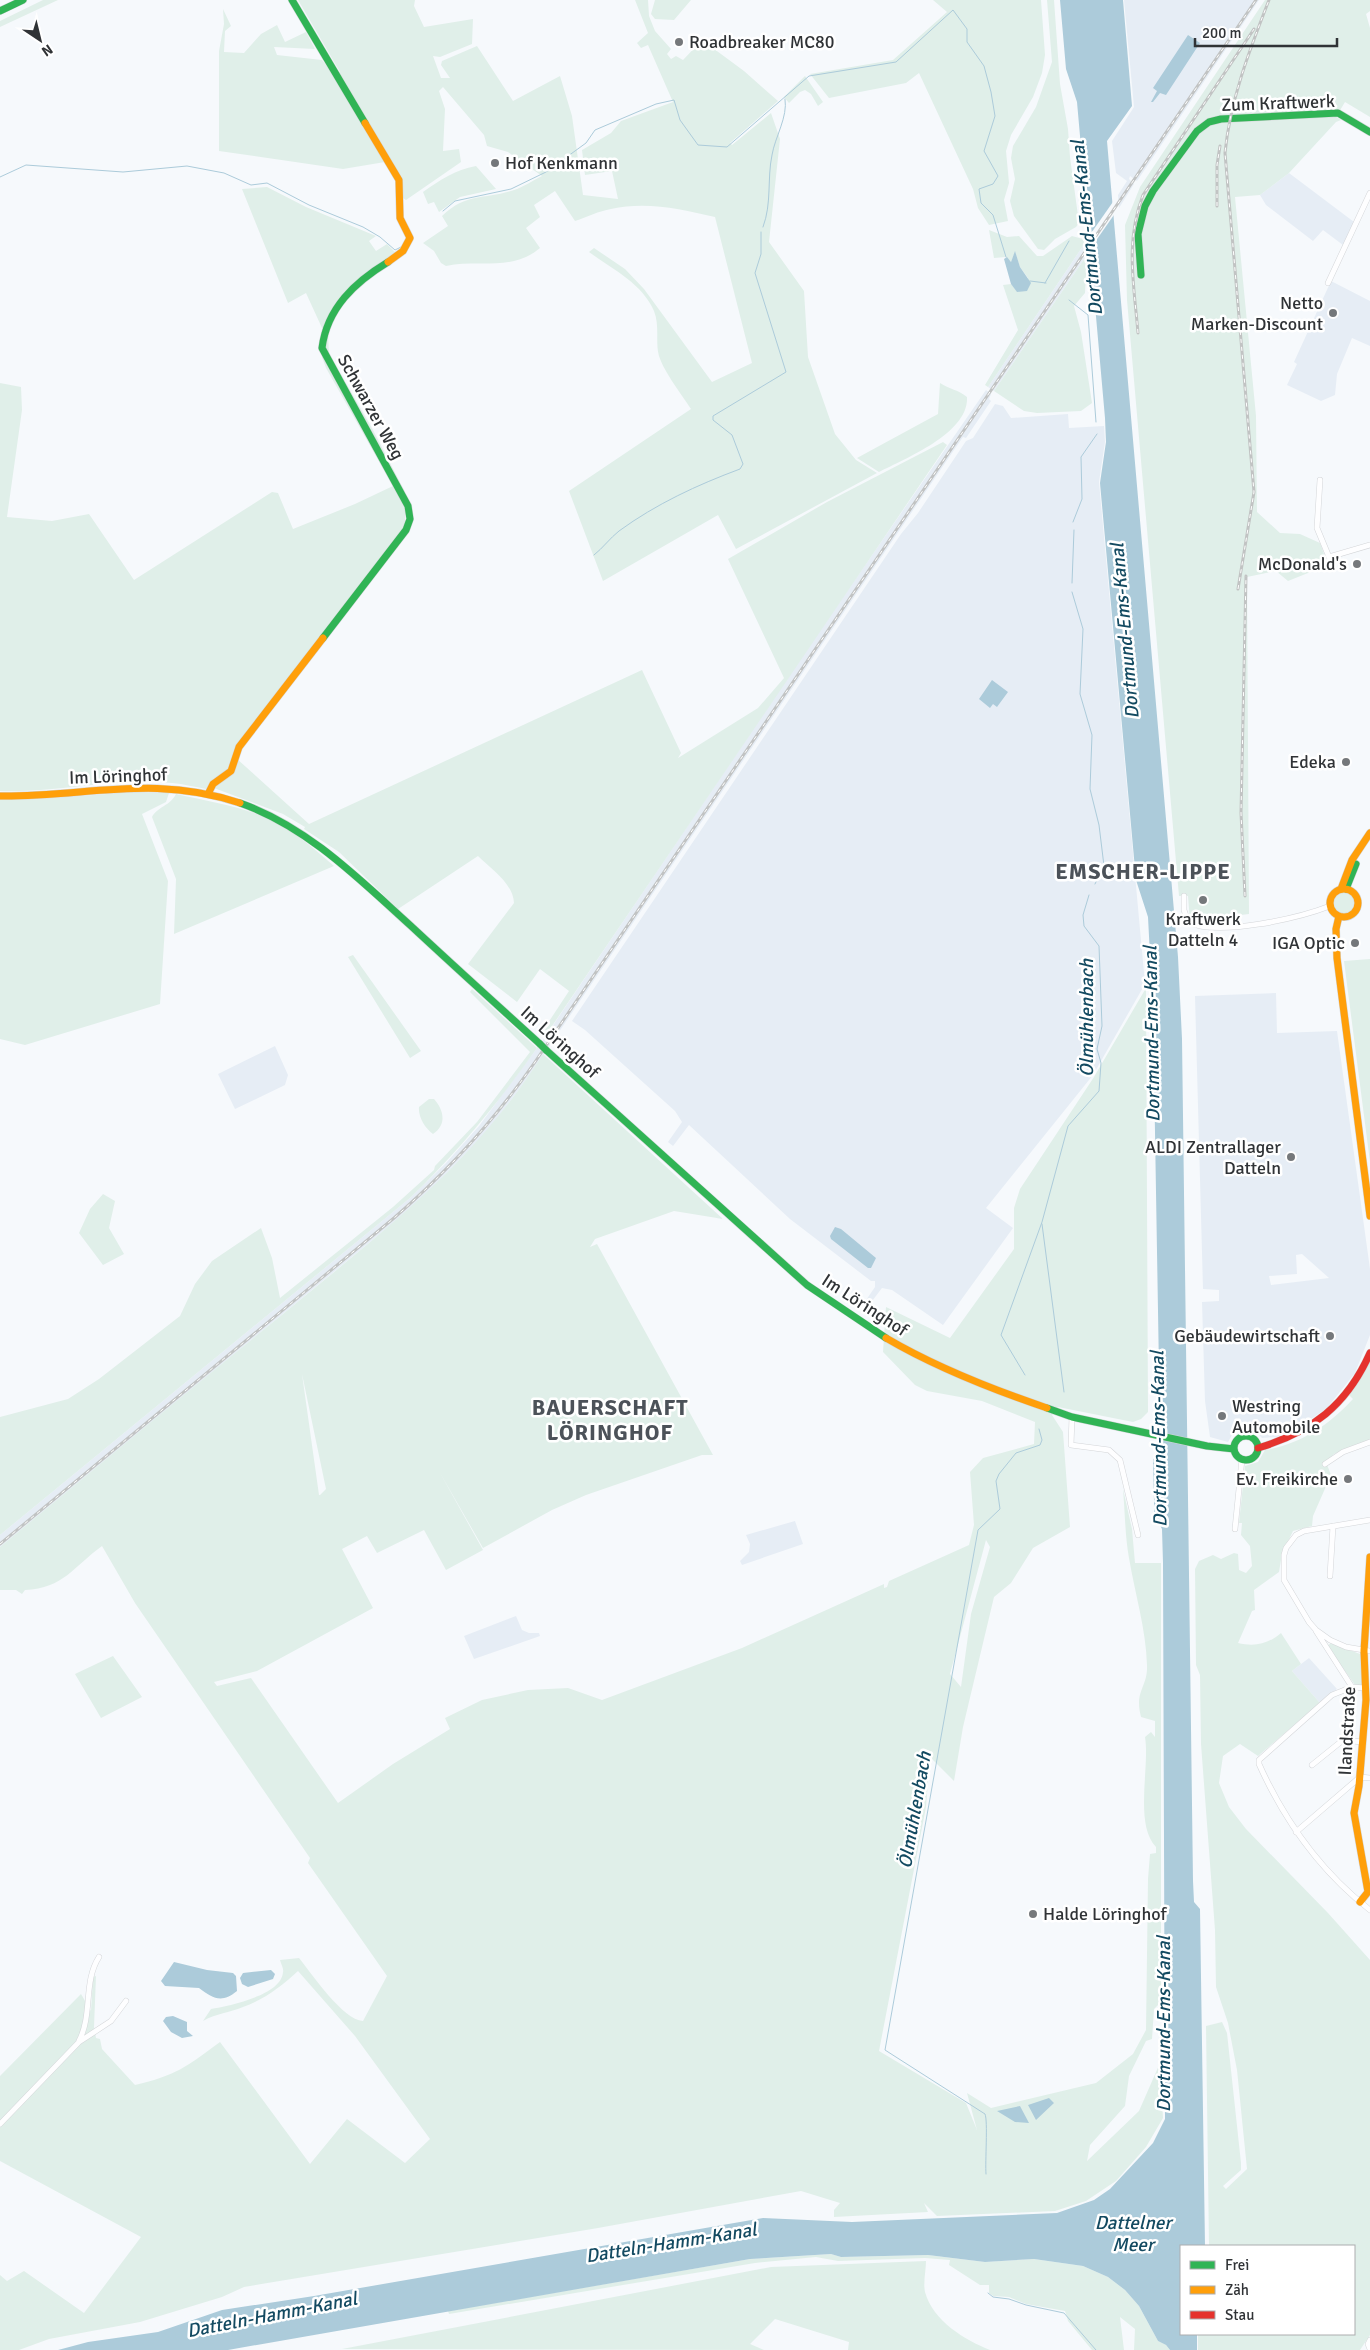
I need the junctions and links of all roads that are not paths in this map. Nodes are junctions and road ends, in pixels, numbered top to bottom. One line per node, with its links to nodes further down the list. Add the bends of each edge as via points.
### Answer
1 (23, 0): 3 (street)
2 (292, 0): 10 (street, Schwarzer Weg, via 399,180 400,218 410,241 404,250 353,287 325,330 322,348 408,506 410,519 406,530 239,747 231,771 213,784)
3 (0, 11)
4 (1370, 132): 6 (street, Zum Kraftwerk, via 1338,113 1221,119 1203,125 1153,190 1145,206 1138,234)
5 (1370, 193): 7 (street)
6 (1141, 275)
7 (1328, 283)
8 (1320, 480): 9 (street, via 1318,528 1330,557)
9 (1370, 545)
10 (208, 794): 11 (street, Im Löringhof, via 173,788 134,787 40,796); 20 (street, Im Löringhof, bridge, via 267,813 317,843 807,1285 905,1349 956,1375)
11 (0, 796)
12 (1370, 833): 14 (street, via 1352,860)
13 (1370, 840): 14 (street, via 1356,861)
14 (1344, 889): 16 (street, via 1333,894); 17 (street, via 1354,893 1358,905 1351,915)
15 (1184, 896): 16 (street, via 1188,922 1198,926 1260,924)
16 (1330, 906): 17 (street)
17 (1339, 916): 18 (street, via 1336,958)
18 (1370, 1216)
19 (1370, 1353): 22 (street, via 1356,1382 1316,1423 1278,1443)
20 (1072, 1417): 23 (street, Im Löringhof); 29 (street, via 1071,1445 1109,1450 1120,1460)
21 (1370, 1442): 25 (street, via 1343,1452)
22 (1257, 1445): 23 (street, via 1251,1437 1243,1436 1236,1441); 24 (street, via 1254,1456)
23 (1234, 1449): 24 (street)
24 (1242, 1459): 28 (street)
25 (1325, 1464)
26 (1370, 1520): 27 (street)
27 (1333, 1526): 31 (street); 32 (street, via 1304,1531 1296,1536 1284,1555 1282,1575)
28 (1235, 1530)
29 (1138, 1535)
30 (1370, 1557): 33 (street, Ilandstraße)
31 (1330, 1576)
32 (1316, 1630): 33 (street, via 1338,1644); 34 (street)
33 (1367, 1651): 35 (street, Ilandstraße)
34 (1352, 1687): 35 (street); 40 (street, via 1332,1695 1259,1760 1269,1785)
35 (1365, 1688): 36 (street, Ilandstraße)
36 (1362, 1742): 37 (street, via 1343,1740); 38 (street, Ilandstraße)
37 (1312, 1765)
38 (1360, 1777): 39 (street); 40 (street); 41 (street, Ilandstraße, via 1354,1813 1368,1892)
39 (1370, 1778)
40 (1296, 1832): 41 (street, via 1326,1870)
41 (1360, 1902): 42 (street)
42 (1370, 1910)
43 (99, 1957): 45 (street, via 92,1967 87,2021)
44 (126, 2001): 45 (street, via 112,2021)
45 (79, 2042): 46 (street)
46 (0, 2124)
47 (1370, 2340): 48 (street)
48 (1370, 2349)

